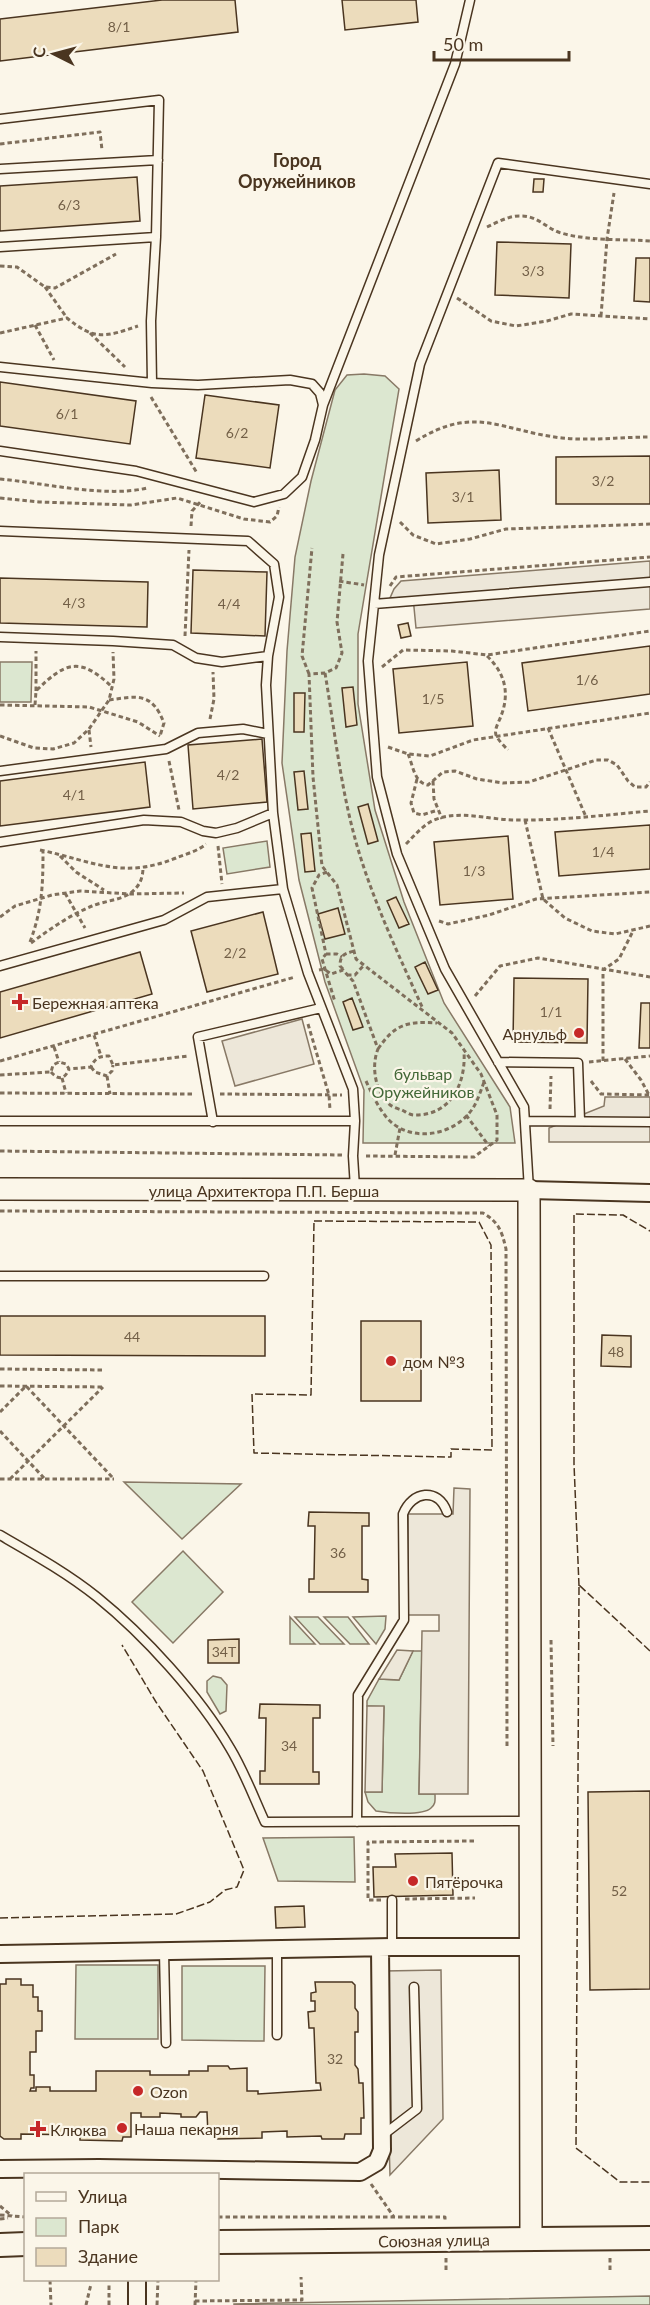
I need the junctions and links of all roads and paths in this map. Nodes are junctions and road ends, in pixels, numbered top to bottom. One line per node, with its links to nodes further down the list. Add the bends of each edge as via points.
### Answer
1 (470, 0): 29 (lane, via 454,64)
2 (0, 119): 5 (lane, via 159,99)
3 (0, 144): 4 (path, via 99,132)
4 (102, 150)
5 (158, 160): 6 (lane); 10 (lane)
6 (0, 169)
7 (616, 179): 8 (lane); 9 (lane, via 498,163); 11 (path)
8 (650, 184)
9 (471, 234): 11 (path, via 510,217 524,216 558,233); 17 (lane)
10 (156, 237): 13 (lane); 21 (lane)
11 (607, 239): 12 (path); 18 (path)
12 (650, 241)
13 (0, 247)
14 (123, 252): 16 (path, via 56,288)
15 (0, 266): 16 (path, via 17,267)
16 (45, 287): 19 (path)
17 (448, 292): 18 (path, via 491,321 516,326 571,314); 31 (lane, via 420,364)
18 (601, 316): 20 (path)
19 (67, 318): 22 (path); 24 (path)
20 (650, 319)
21 (151, 321): 24 (path, via 110,335); 28 (lane)
22 (35, 324): 23 (path); 26 (path)
23 (0, 333)
24 (90, 333): 27 (path)
25 (0, 367): 26 (lane)
26 (62, 374): 27 (lane)
27 (140, 382): 28 (lane); 35 (path)
28 (152, 383): 29 (lane, via 290,380 312,384)
29 (323, 405): 37 (lane, via 302,477 284,494)
30 (650, 437): 31 (path, via 564,438 498,423 465,421 436,429)
31 (402, 450): 40 (lane)
32 (0, 451): 35 (lane, via 136,471)
33 (0, 479): 34 (path, via 109,492)
34 (149, 488)
35 (206, 489): 37 (lane, via 254,502)
36 (195, 495): 39 (path, via 203,498)
37 (276, 496): 39 (path, via 277,516 270,522 244,519)
38 (0, 498): 39 (path, via 131,506 177,498)
39 (199, 504): 43 (path, via 192,511)
40 (389, 509): 41 (path, via 413,536 436,544 506,529); 49 (lane)
41 (650, 524)
42 (0, 531): 43 (lane)
43 (190, 539): 55 (path); 57 (lane, via 248,541 274,564 279,597)
44 (312, 548): 59 (path, via 302,656)
45 (343, 554): 47 (path)
46 (650, 557): 49 (path, via 396,577 388,588)
47 (339, 580): 49 (path); 60 (path, via 337,622 342,653 336,668)
48 (650, 582): 50 (lane)
49 (376, 586): 50 (lane)
50 (374, 604): 61 (lane)
51 (650, 631): 56 (path)
52 (0, 637): 53 (lane)
53 (37, 639): 54 (lane); 63 (path)
54 (113, 641): 55 (lane, via 173,645); 62 (path)
55 (184, 652): 58 (lane)
56 (487, 655): 61 (path, via 403,650); 75 (path, via 499,668 506,689 506,705)
57 (268, 656): 58 (lane); 72 (lane)
58 (211, 660): 71 (path, via 214,699)
59 (309, 674): 60 (path); 101 (path, via 313,777 322,866)
60 (325, 674): 130 (path, via 358,850)
61 (370, 678): 76 (lane)
62 (112, 687): 63 (path, via 98,673 69,666); 64 (path)
63 (36, 692): 66 (path)
64 (109, 700): 67 (path); 74 (path, via 148,699 158,706 164,723)
65 (0, 705): 66 (path)
66 (35, 705): 67 (path, via 89,706)
67 (102, 710): 70 (path); 74 (path, via 138,722)
68 (650, 713): 69 (path)
69 (548, 728): 75 (path); 81 (path)
70 (89, 729): 73 (path, via 74,743 53,749 34,748); 80 (path)
71 (205, 732): 72 (lane, via 243,729); 77 (lane)
72 (268, 734): 88 (lane)
73 (0, 736)
74 (160, 736): 77 (path)
75 (496, 736): 78 (path); 79 (path, via 430,756)
76 (375, 742): 79 (path); 98 (lane, via 377,777)
77 (166, 748): 80 (lane); 92 (path)
78 (508, 750)
79 (408, 754): 83 (path)
80 (92, 758): 82 (lane)
81 (566, 770): 84 (path, via 529,782 503,783 454,771 443,772); 85 (path, via 608,760 635,787 646,787); 89 (path)
82 (0, 771)
83 (417, 779): 84 (path, via 422,784); 86 (path, via 411,803 414,813)
84 (433, 781): 86 (path)
85 (650, 782)
86 (438, 810): 90 (path)
87 (650, 811): 89 (path)
88 (273, 813): 94 (lane); 103 (lane)
89 (586, 817): 91 (path)
90 (442, 819): 91 (path, via 460,815); 98 (path, via 421,828)
91 (525, 820): 110 (path)
92 (182, 822): 93 (lane, via 144,820); 94 (lane)
93 (43, 836): 95 (lane); 97 (path)
94 (217, 836): 100 (path, via 202,848); 102 (path, via 223,887)
95 (0, 843)
96 (34, 850): 97 (path)
97 (43, 851): 99 (path); 109 (path)
98 (397, 854): 113 (lane)
99 (59, 855): 100 (path, via 127,870); 104 (path, via 76,872)
100 (143, 867): 108 (path, via 143,877)
101 (327, 872): 117 (path, via 337,885); 118 (path, via 320,875 312,888)
102 (214, 889)
103 (284, 889): 116 (lane, via 207,897 164,920); 127 (lane)
104 (106, 891): 106 (path); 108 (path)
105 (650, 892): 110 (path)
106 (65, 893): 109 (path); 111 (path)
107 (191, 893): 108 (path)
108 (130, 894): 111 (path)
109 (42, 898): 111 (path, via 30,944); 112 (path, via 15,906)
110 (543, 899): 113 (path, via 448,924); 115 (path, via 565,918 592,931)
111 (76, 914): 116 (path)
112 (0, 917)
113 (423, 917): 126 (lane)
114 (650, 926): 115 (path)
115 (633, 931): 123 (path, via 619,959)
116 (91, 940): 121 (lane)
117 (354, 951): 119 (path); 120 (path, via 356,959)
118 (326, 954): 119 (path); 129 (path, via 322,959 324,969)
119 (342, 957): 122 (path)
120 (364, 965): 124 (path, via 356,975); 130 (path)
121 (0, 966)
122 (343, 970)
123 (603, 970): 125 (path); 126 (path, via 538,958 501,966); 139 (path)
124 (348, 975)
125 (650, 977)
126 (466, 1007): 141 (lane)
127 (321, 1008): 128 (lane); 158 (lane)
128 (304, 1012): 135 (lane, via 198,1037); 157 (path)
129 (339, 1012)
130 (424, 1012): 131 (path)
131 (439, 1023): 134 (path, via 415,1021 397,1028); 152 (path, via 452,1034)
132 (94, 1035): 136 (path)
133 (54, 1046): 140 (path)
134 (378, 1049)
135 (201, 1054): 144 (path); 156 (lane)
136 (101, 1056): 144 (path, via 109,1056); 145 (path)
137 (650, 1056): 138 (path)
138 (625, 1059): 139 (path); 159 (path)
139 (603, 1061): 143 (path)
140 (59, 1062): 146 (path); 147 (path)
141 (498, 1062): 142 (lane); 161 (lane, via 524,1107)
142 (551, 1062): 143 (lane); 165 (path)
143 (578, 1062): 159 (path, via 602,1094); 166 (lane)
144 (114, 1065): 150 (path)
145 (91, 1067): 146 (path); 150 (path)
146 (69, 1069): 151 (path)
147 (51, 1072): 149 (path); 151 (path)
148 (362, 1072): 169 (path, via 377,1104)
149 (0, 1075)
150 (108, 1076): 155 (path)
151 (62, 1078): 154 (path)
152 (484, 1082): 160 (path); 170 (path, via 497,1115 497,1140)
153 (0, 1093): 154 (path)
154 (66, 1093): 155 (path)
155 (110, 1094): 156 (path)
156 (208, 1094): 157 (path); 167 (lane)
157 (328, 1095): 158 (path); 163 (path)
158 (353, 1095): 164 (lane)
159 (650, 1095)
160 (466, 1114): 169 (path, via 446,1129 429,1135); 170 (path)
161 (525, 1120): 165 (lane); 175 (lane)
162 (0, 1121): 167 (lane)
163 (331, 1121): 164 (lane); 167 (lane)
164 (355, 1121): 172 (lane)
165 (550, 1121): 166 (lane)
166 (579, 1121): 168 (lane)
167 (213, 1122)
168 (650, 1122)
169 (400, 1128): 173 (path)
170 (489, 1146): 173 (path, via 474,1157)
171 (0, 1151): 172 (path)
172 (352, 1156): 173 (path); 176 (lane)
173 (395, 1156)
174 (0, 1189): 176 (street, улица Архитектора П.П. Берша)
175 (529, 1190): 176 (street, улица Архитектора П.П. Берша); 177 (street); 195 (street)
176 (355, 1191)
177 (650, 1193)
178 (0, 1211): 194 (path, via 483,1213 494,1220 502,1231 506,1249)
179 (264, 1275): 180 (lane)
180 (0, 1276)
181 (0, 1369): 182 (path)
182 (103, 1370)
183 (0, 1386): 184 (path)
184 (26, 1386): 185 (path); 186 (path); 186 (path, via 103,1387)
185 (0, 1412)
186 (63, 1426): 188 (path); 191 (path, via 114,1479)
187 (0, 1431): 188 (path)
188 (28, 1461): 190 (path); 191 (path)
189 (0, 1479): 190 (path)
190 (10, 1479): 191 (path)
191 (45, 1479)
192 (447, 1512): 196 (lane, via 436,1497 424,1495 407,1503 403,1514 404,1620 358,1695)
193 (0, 1535): 196 (lane, via 97,1597 137,1634 186,1687 230,1748 266,1822)
194 (507, 1746)
195 (531, 1821): 196 (lane); 200 (street)
196 (357, 1822)
197 (475, 1841): 199 (path, via 368,1842 368,1900)
198 (475, 1898): 199 (path)
199 (392, 1900): 201 (lane)
200 (531, 1947): 201 (street); 219 (street)
201 (386, 1948): 202 (street); 208 (street)
202 (277, 1950): 203 (street); 206 (lane)
203 (164, 1952): 204 (street); 207 (lane)
204 (0, 1954)
205 (414, 1987): 208 (lane, via 417,2109)
206 (277, 2035)
207 (166, 2043)
208 (382, 2136): 210 (street, via 377,2162)
209 (0, 2169): 210 (street)
210 (360, 2172): 216 (path)
211 (0, 2206): 213 (path)
212 (0, 2217): 213 (path)
213 (13, 2217): 214 (path)
214 (24, 2217)
215 (219, 2217): 216 (path)
216 (394, 2217): 217 (path)
217 (445, 2217)
218 (650, 2238): 219 (main road, Союзная улица)
219 (531, 2239): 220 (main road, Союзная улица)
220 (219, 2242)
221 (24, 2244): 222 (main road)
222 (0, 2245)
223 (301, 2277): 230 (path, via 302,2300)
224 (50, 2281): 231 (path)
225 (137, 2281): 234 (street)
226 (158, 2281): 235 (path)
227 (196, 2281): 230 (path)
228 (109, 2283): 233 (path)
229 (91, 2284): 232 (path)
230 (195, 2303)
231 (51, 2305)
232 (86, 2305)
233 (109, 2305)
234 (137, 2305)
235 (157, 2305)

